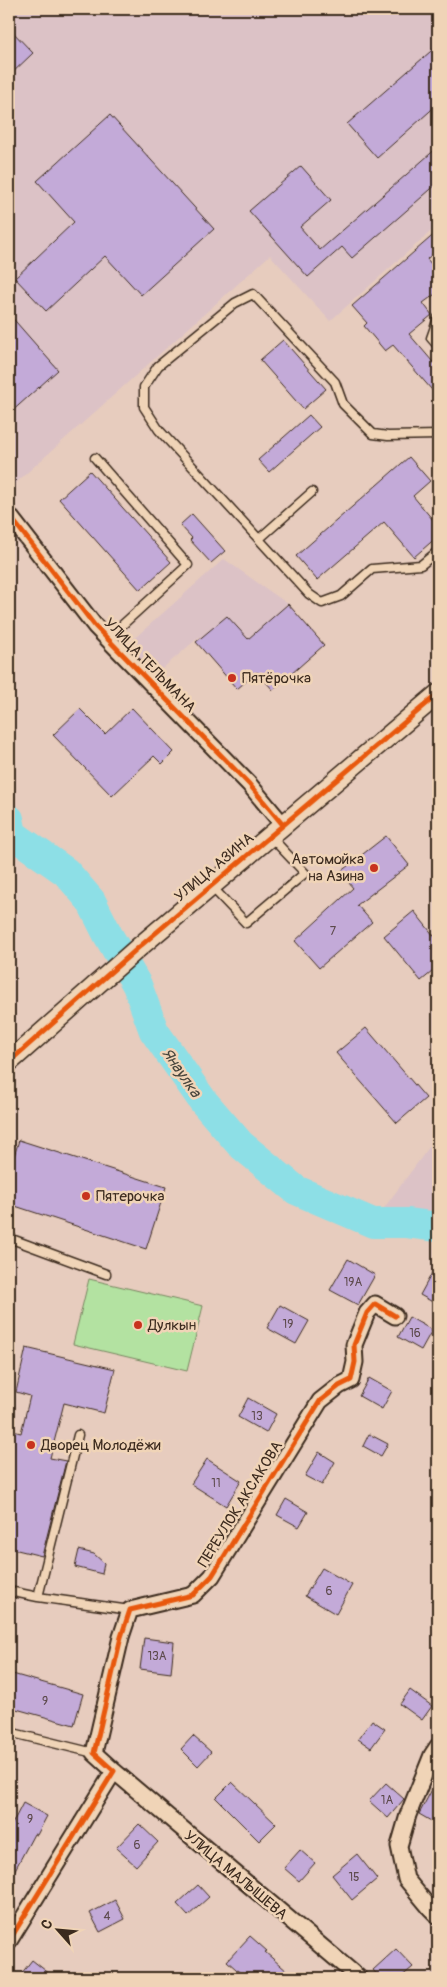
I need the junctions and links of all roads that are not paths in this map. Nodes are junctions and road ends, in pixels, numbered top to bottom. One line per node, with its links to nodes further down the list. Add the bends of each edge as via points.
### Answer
1 (438, 318): 2 (lane, via 431,338)
2 (438, 346)
3 (438, 435): 7 (lane, via 373,434 343,404 335,382 253,294 235,303 158,366 144,387 144,407 159,430)
4 (95, 458): 9 (lane, via 188,565)
5 (312, 492): 7 (lane)
6 (9, 515): 9 (street, УЛИЦА ТЕЛЬМАНА, via 95,626)
7 (259, 539): 8 (lane, via 309,594 322,603 341,596 372,569 421,566)
8 (438, 551)
9 (108, 638): 11 (street, УЛИЦА ТЕЛЬМАНА, via 249,784)
10 (438, 696): 11 (street, УЛИЦА АЗИНА)
11 (277, 830): 12 (street, УЛИЦА АЗИНА); 12 (lane, via 305,873 290,886 246,923)
12 (211, 886): 13 (street, УЛИЦА АЗИНА)
13 (10, 1058)
14 (9, 1238): 15 (lane)
15 (106, 1274)
16 (395, 1316): 20 (street, ПЕРЕУЛОК АКСАКОВА, via 375,1304 367,1313 354,1345 351,1380 320,1401 212,1576 193,1595)
17 (78, 1435): 19 (lane)
18 (9, 1591): 19 (lane)
19 (38, 1597): 20 (lane)
20 (130, 1610): 23 (street)
21 (9, 1732): 23 (lane)
22 (438, 1746): 25 (street, via 408,1815 399,1846 406,1879)
23 (94, 1753): 24 (street)
24 (114, 1771): 26 (street); 27 (street, УЛИЦА МАЛЫШЕВА)
25 (438, 1916)
26 (9, 1941)
27 (359, 1978)

